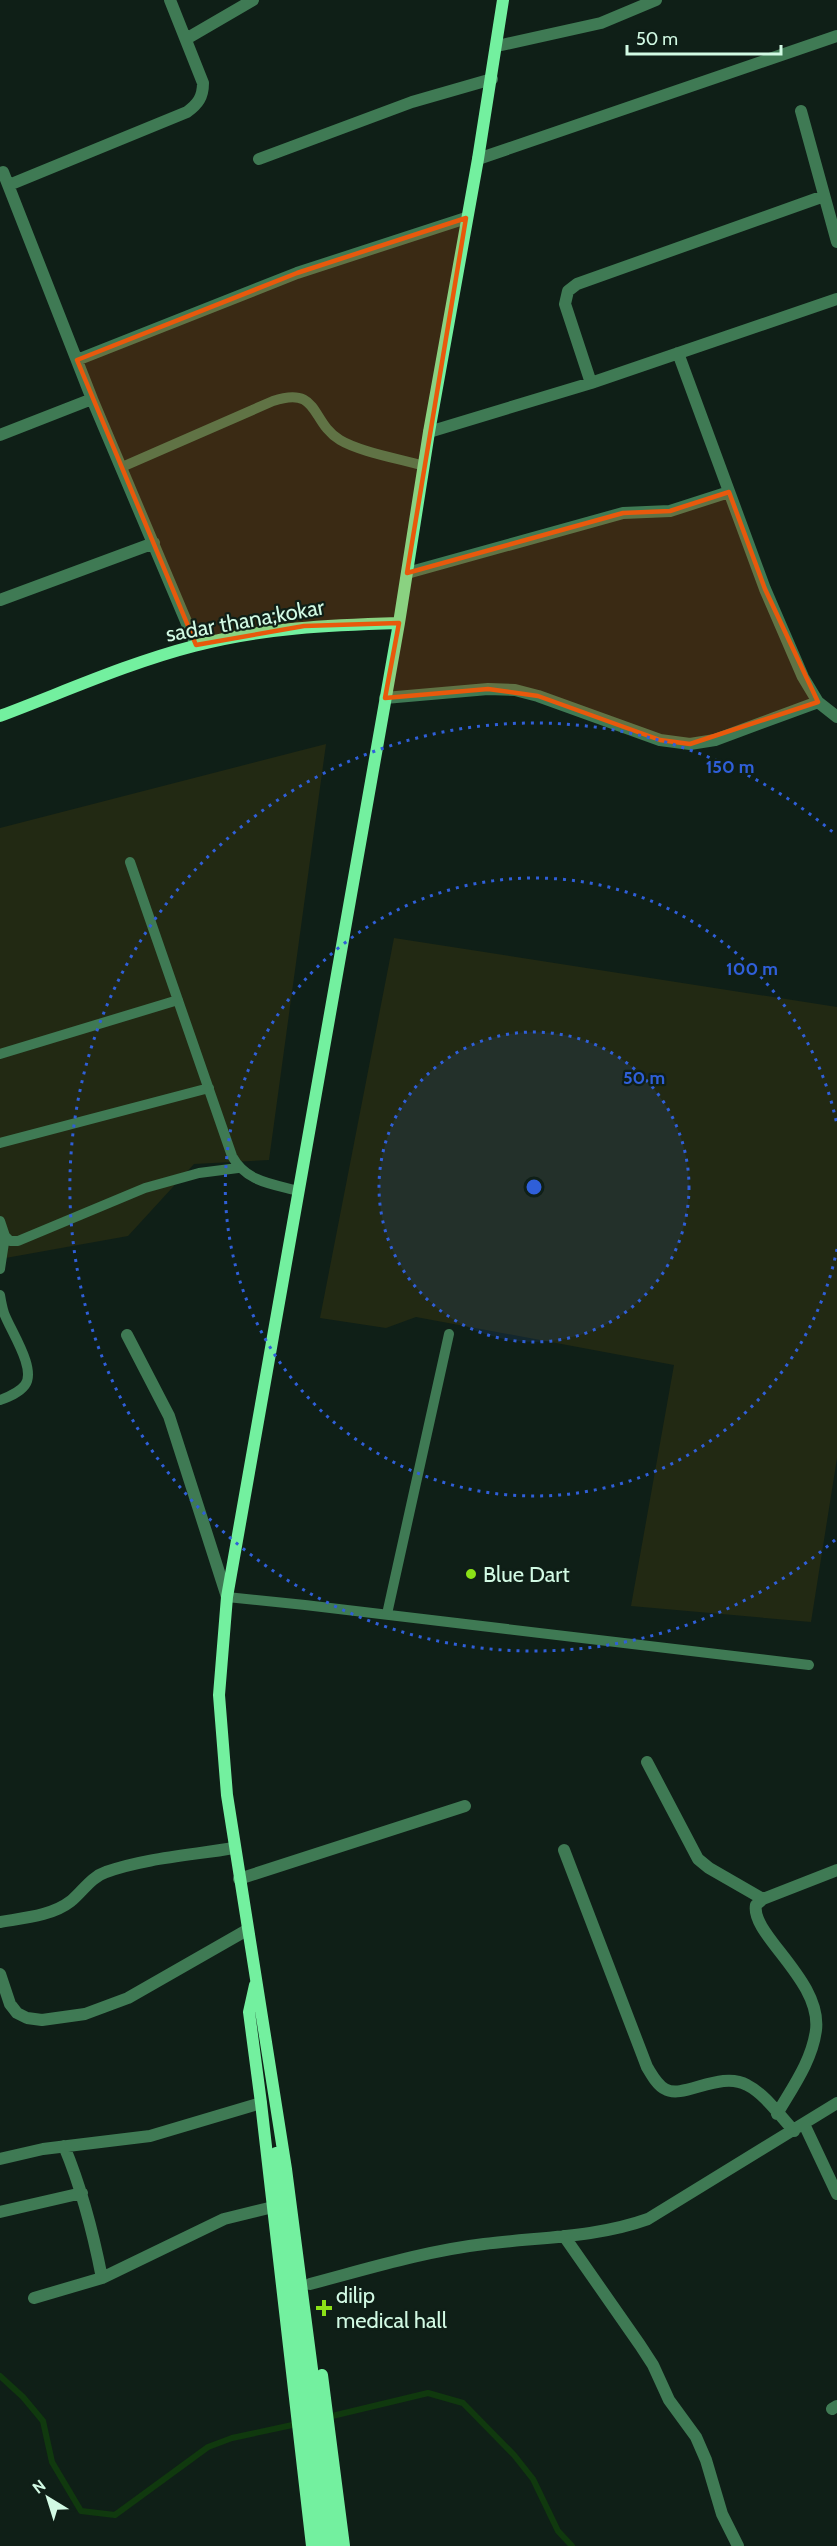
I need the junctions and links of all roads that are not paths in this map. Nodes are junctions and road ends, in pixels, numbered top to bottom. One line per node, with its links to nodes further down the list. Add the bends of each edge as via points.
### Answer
1 (170, 0): 6 (street)
2 (253, 0): 6 (street)
3 (503, 0): 7 (main road)
4 (656, 0): 7 (street, via 602,23)
5 (837, 36): 11 (street)
6 (186, 39): 13 (street, via 203,83 203,94 196,105)
7 (497, 46): 8 (main road)
8 (492, 79): 10 (street, via 412,102); 11 (main road)
9 (801, 111): 14 (street)
10 (259, 159)
11 (478, 159): 15 (main road)
12 (1, 169): 13 (street)
13 (9, 185): 19 (street)
14 (824, 195): 16 (street); 20 (street, via 577,284 568,291 565,304)
15 (466, 218): 19 (street, via 297,273); 22 (main road)
16 (837, 242)
17 (837, 299): 18 (street)
18 (678, 353): 20 (street); 26 (street)
19 (77, 360): 21 (street)
20 (591, 383): 22 (street)
21 (92, 399): 23 (street); 25 (street)
22 (429, 432): 24 (main road)
23 (0, 435)
24 (424, 466): 25 (lane, via 339,440 305,400 294,395); 28 (main road)
25 (122, 467): 27 (street)
26 (729, 492): 28 (street, via 670,511 623,513); 33 (street, via 765,589)
27 (154, 543): 29 (street); 31 (street)
28 (407, 573): 30 (main road)
29 (0, 600)
30 (399, 623): 31 (main road, sadar thana;kokar, via 304,626); 32 (main road)
31 (196, 645): 34 (main road, sadar thana;kokar)
32 (385, 698): 33 (street, via 515,690 660,740 690,744 715,740); 42 (main road)
33 (818, 702): 35 (street)
34 (0, 716)
35 (837, 717)
36 (130, 862): 37 (lane)
37 (178, 1000): 38 (lane); 39 (lane)
38 (0, 1054)
39 (208, 1088): 40 (lane); 41 (lane)
40 (0, 1143)
41 (238, 1168): 42 (lane, via 262,1181); 44 (lane, via 199,1173 145,1188 18,1241)
42 (298, 1191): 50 (main road)
43 (0, 1221): 44 (lane)
44 (5, 1236): 45 (lane)
45 (0, 1269)
46 (0, 1294): 49 (lane, via 28,1375 25,1385)
47 (449, 1334): 51 (lane)
48 (127, 1335): 50 (street, via 169,1416)
49 (0, 1400)
50 (227, 1597): 51 (lane); 55 (main road, via 219,1695)
51 (387, 1614): 52 (lane)
52 (809, 1665)
53 (647, 1762): 59 (street, via 698,1859)
54 (465, 1806): 58 (street)
55 (234, 1848): 58 (main road); 60 (street, via 104,1873 58,1908)
56 (564, 1850): 66 (street, via 656,2082 674,2092 731,2080 746,2084)
57 (837, 1870): 59 (street)
58 (239, 1879): 61 (main road)
59 (763, 1899): 66 (street, via 756,1905 756,1919 797,1972 816,2015 809,2054)
60 (0, 1922)
61 (247, 1930): 62 (street, via 128,1998 85,2014 42,2020 27,2018 9,2004); 63 (main road)
62 (0, 1974)
63 (256, 1982): 64 (main road, via 249,2012); 76 (main road, via 268,2010); 78 (main road, via 258,2035)
64 (261, 2103): 68 (street, via 150,2136); 72 (main road)
65 (837, 2103): 67 (street)
66 (777, 2114): 67 (street)
67 (799, 2127): 71 (street); 74 (street, via 648,2219 627,2227)
68 (64, 2146): 69 (street); 70 (street)
69 (0, 2159)
70 (82, 2193): 73 (street); 75 (street)
71 (837, 2194)
72 (273, 2207): 75 (street, via 224,2219); 78 (main road)
73 (0, 2212)
74 (564, 2236): 76 (street, via 485,2243 431,2253); 84 (street, via 640,2345 669,2400 701,2446 722,2514)
75 (102, 2278): 77 (street)
76 (310, 2284): 78 (main road)
77 (34, 2298)
78 (311, 2406): 79 (main road); 79 (main road)
79 (315, 2434): 80 (main road); 81 (main road); 82 (main road); 83 (main road)
80 (312, 2546)
81 (323, 2546)
82 (334, 2546)
83 (344, 2546)
84 (738, 2546)

